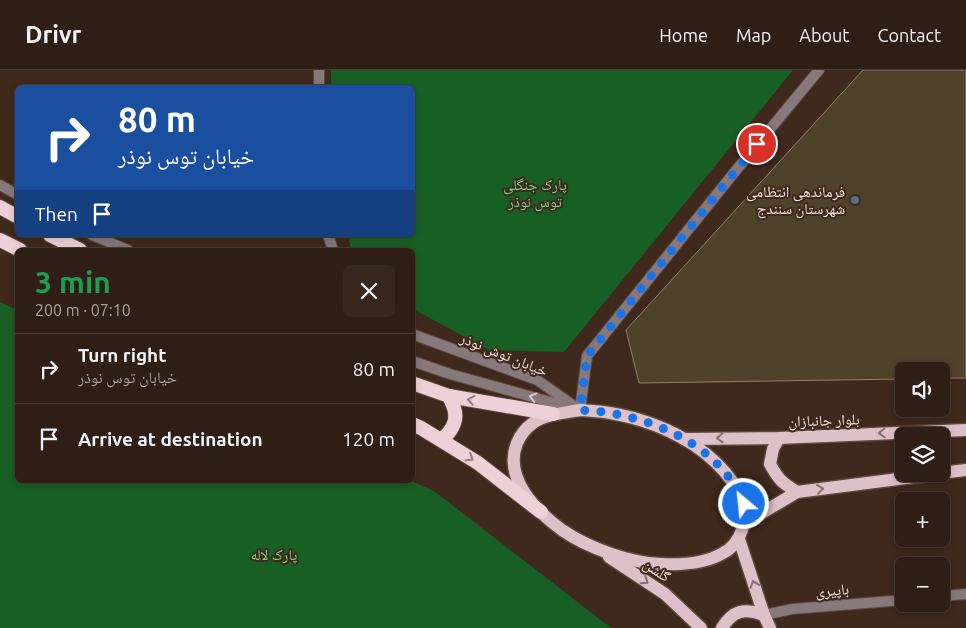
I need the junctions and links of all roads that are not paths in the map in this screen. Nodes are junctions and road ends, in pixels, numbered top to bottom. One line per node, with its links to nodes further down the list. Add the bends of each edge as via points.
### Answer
1 (319, 70): 3 (street)
2 (819, 70): 18 (street, via 587,356)
3 (319, 85)
4 (0, 185): 5 (street)
5 (15, 193)
6 (0, 207): 7 (highway)
7 (15, 215)
8 (54, 237): 12 (highway)
9 (97, 237): 13 (street)
10 (0, 240): 11 (highway)
11 (16, 248)
12 (76, 248)
13 (123, 248)
14 (415, 335): 18 (street, خیابان توش نوذر, via 537,380)
15 (415, 362): 18 (street, one-way to 15)
16 (415, 384): 17 (highway)
17 (449, 396): 19 (highway, one-way to 17); 24 (highway, via 455,420 450,433)
18 (580, 410): 19 (main road); 23 (main road, via 638,419)
19 (554, 414): 29 (main road, via 533,423 519,436 513,453 514,472 524,492)
20 (415, 426): 24 (highway)
21 (966, 430): 22 (main road, بلوار جانبازان, one-way to 22)
22 (778, 438): 23 (main road, بلوار جانبازان, one-way to 23); 28 (main road, via 770,464 778,478)
23 (683, 439): 30 (main road, via 717,463 734,484 744,504)
24 (441, 440): 29 (highway, one-way to 29, via 478,462)
25 (966, 470): 26 (main road)
26 (950, 472)
27 (895, 479): 28 (main road, one-way to 27)
28 (797, 492): 30 (main road)
29 (541, 512): 32 (main road, via 563,531)
30 (745, 523): 31 (main road)
31 (738, 539): 32 (main road, via 725,553 704,561 678,565 649,564); 36 (main road, one-way to 31)
32 (590, 545): 37 (main road, گلشن, one-way to 37, via 665,594)
33 (966, 594): 34 (street)
34 (950, 595)
35 (895, 601): 36 (street, باپیری, via 792,608)
36 (764, 614): 38 (main road, via 739,611 728,618); 39 (main road)
37 (701, 628)
38 (722, 628)
39 (770, 628)

